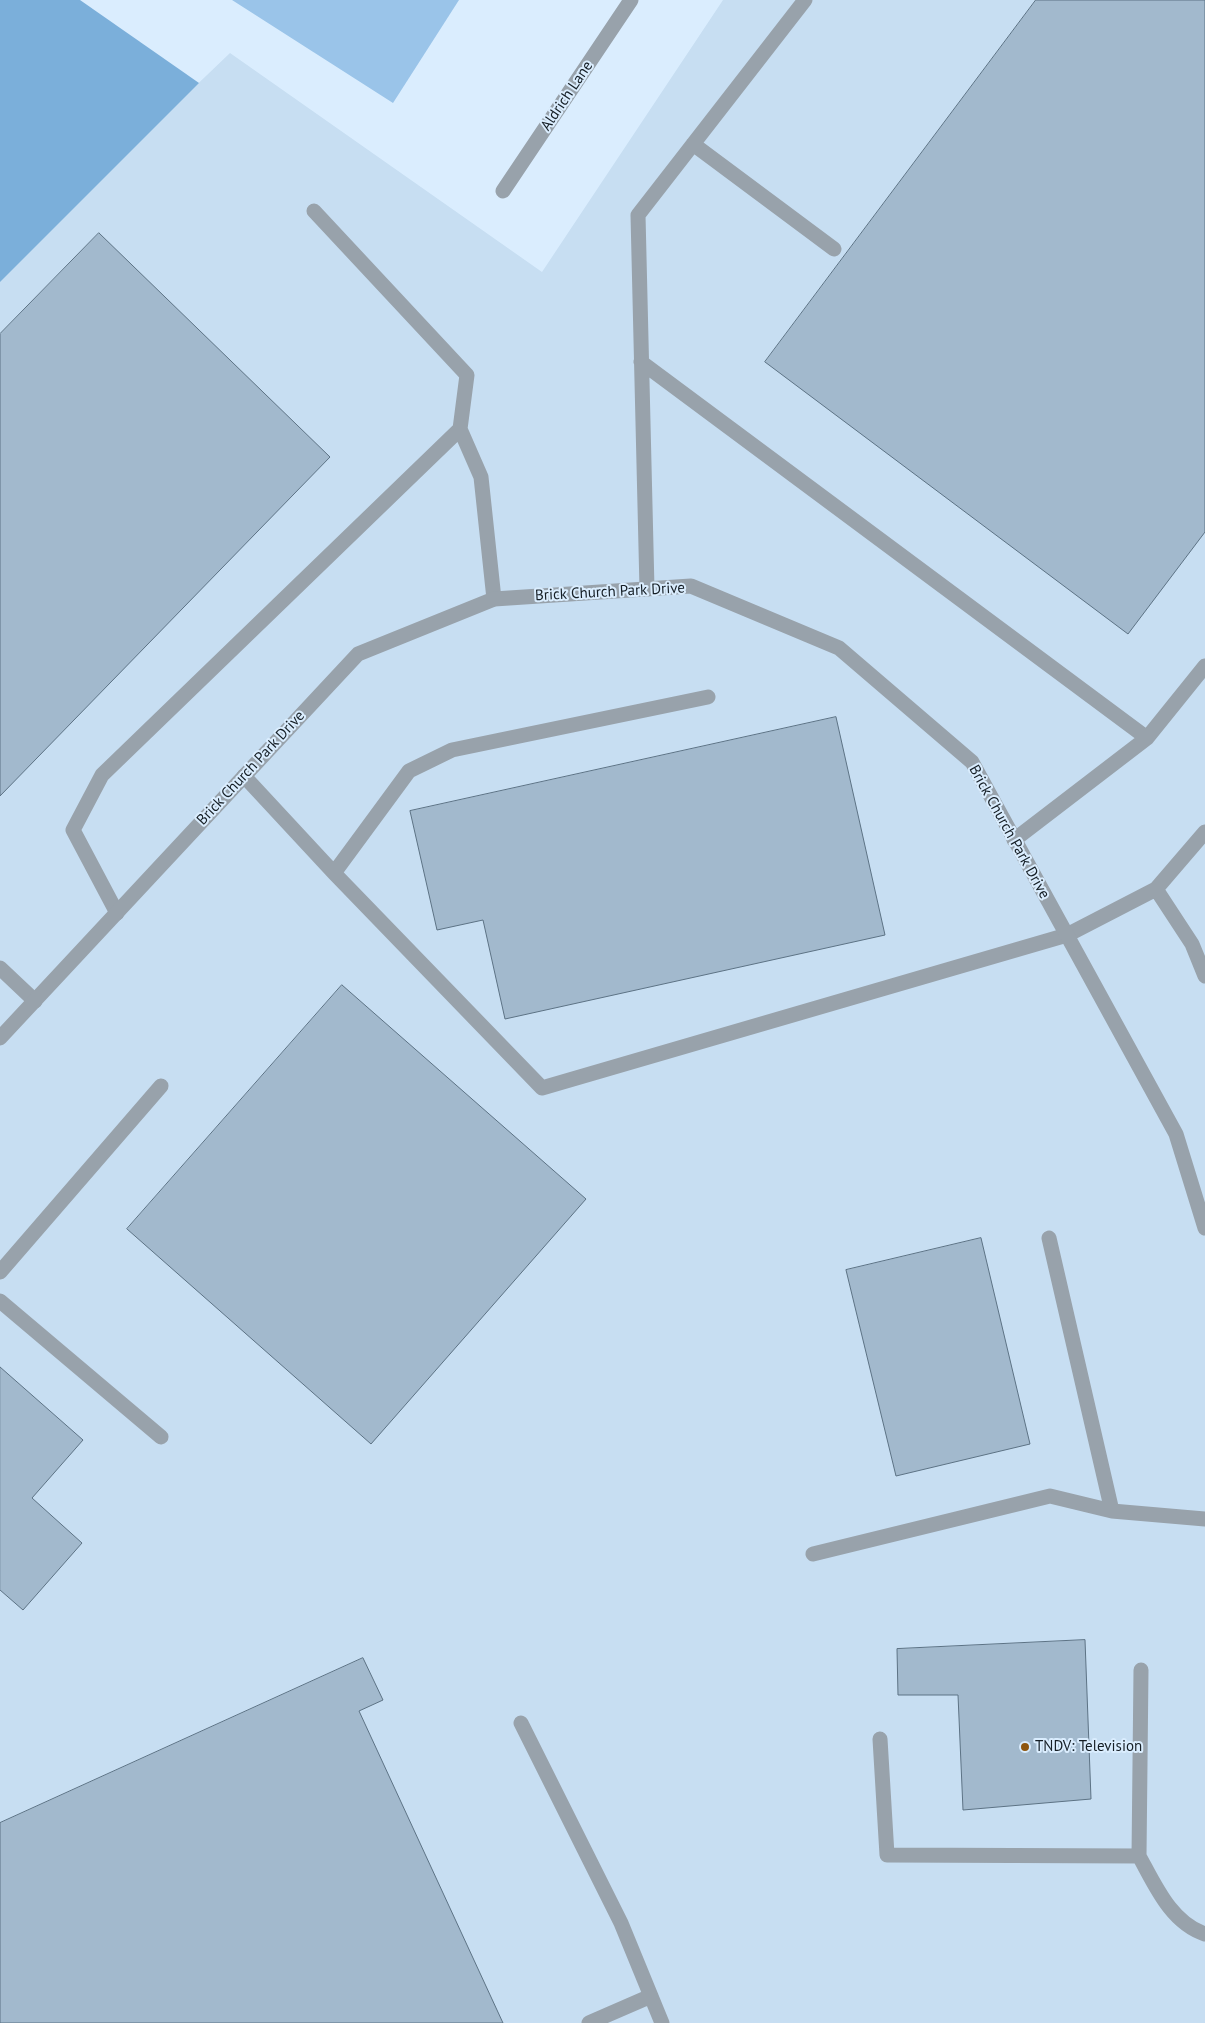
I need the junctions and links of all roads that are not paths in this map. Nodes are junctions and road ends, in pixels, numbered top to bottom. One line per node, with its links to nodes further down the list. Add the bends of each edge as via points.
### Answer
1 (631, 0): 4 (street, Aldrich Lane)
2 (805, 0): 3 (street)
3 (692, 144): 6 (street); 7 (street, via 638,215)
4 (503, 191)
5 (314, 211): 8 (street, via 467,375)
6 (834, 249)
7 (641, 362): 9 (street); 13 (street)
8 (460, 429): 10 (street, via 481,477); 19 (street, via 102,774 73,830)
9 (648, 589): 10 (street, Brick Church Park Drive); 16 (street, Brick Church Park Drive, via 691,586 839,648 972,762)
10 (494, 599): 14 (street, Brick Church Park Drive, via 358,654)
11 (1205, 666): 13 (street)
12 (708, 697): 17 (street, via 452,750 409,771)
13 (1147, 738): 16 (street)
14 (244, 776): 17 (street); 19 (street, Brick Church Park Drive)
15 (1205, 832): 18 (street)
16 (1014, 840): 20 (street, Brick Church Park Drive)
17 (334, 873): 20 (street, via 542,1088)
18 (1156, 889): 20 (street); 22 (street, via 1192,944)
19 (117, 913): 23 (street, Brick Church Park Drive)
20 (1067, 935): 26 (street, Brick Church Park Drive, via 1176,1134)
21 (0, 968): 23 (street)
22 (1205, 976)
23 (35, 1001): 24 (street, Brick Church Park Drive)
24 (0, 1038)
25 (161, 1086): 28 (street)
26 (1205, 1228)
27 (1049, 1238): 31 (street)
28 (0, 1272)
29 (0, 1301): 30 (street)
30 (161, 1437)
31 (1112, 1511): 32 (street); 33 (street, via 1050,1496)
32 (1205, 1519)
33 (813, 1554)
34 (1140, 1670): 37 (street)
35 (521, 1723): 39 (street, via 621,1923)
36 (880, 1739): 37 (street, via 887,1855)
37 (1139, 1856): 38 (street, via 1157,1890 1177,1917)
38 (1205, 1934)
39 (651, 1996): 40 (street); 41 (street)
40 (589, 2023)
41 (662, 2023)

